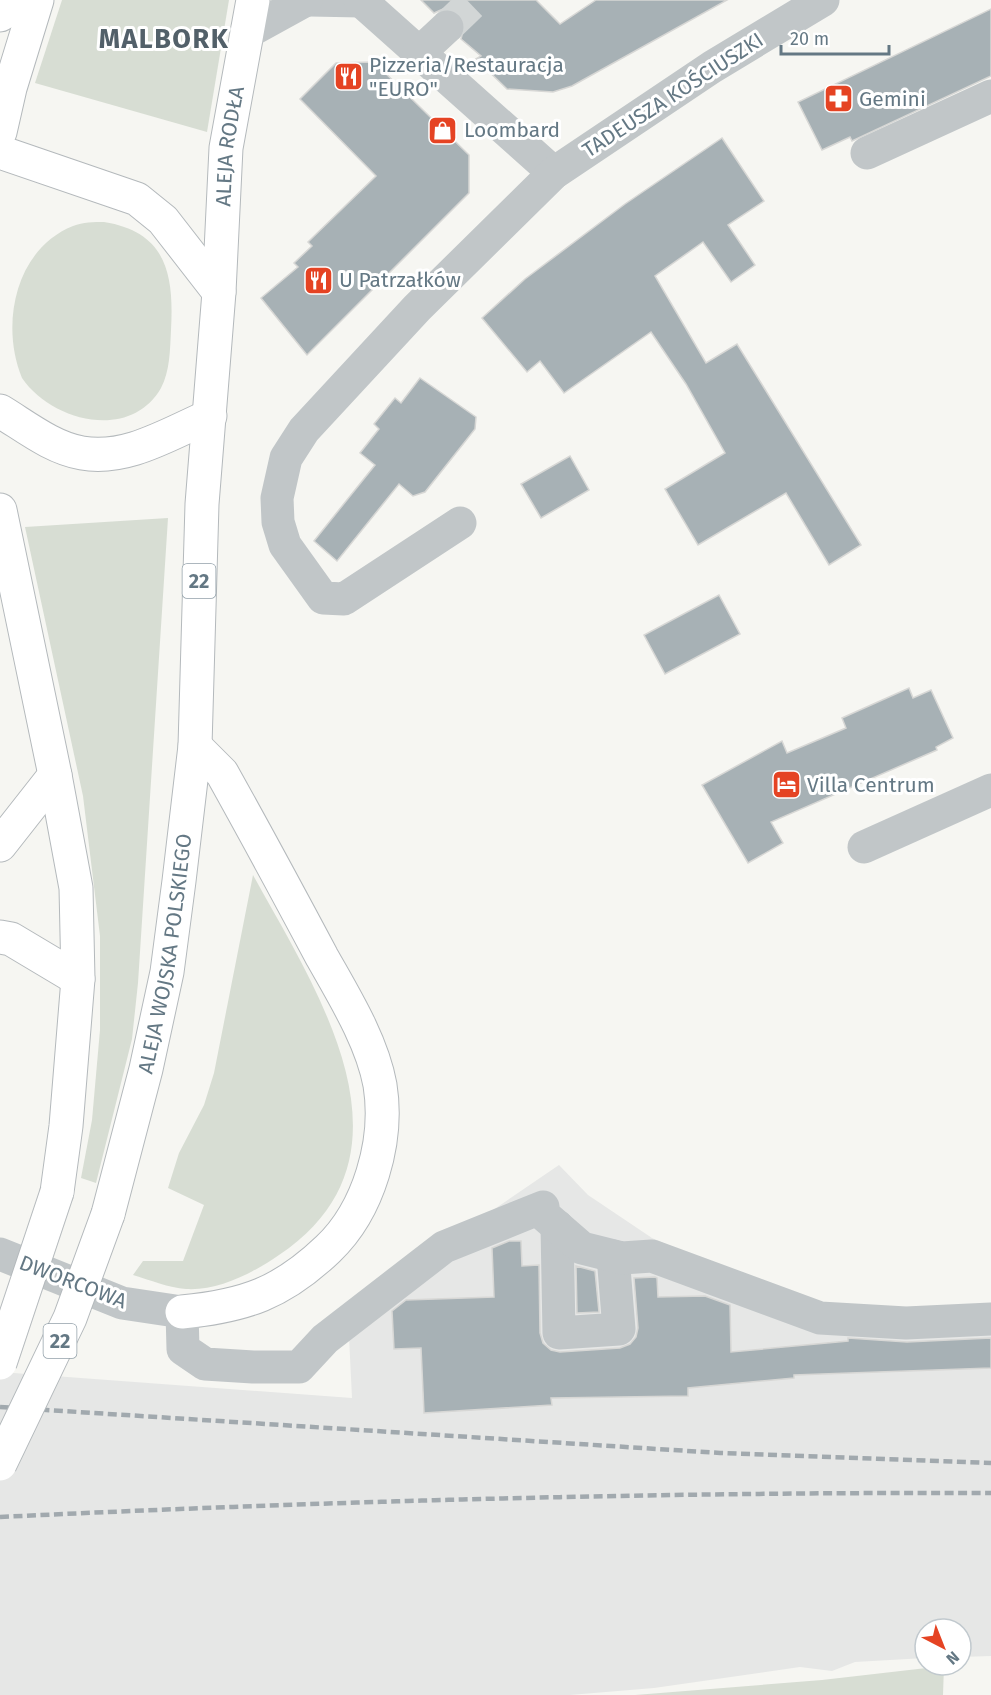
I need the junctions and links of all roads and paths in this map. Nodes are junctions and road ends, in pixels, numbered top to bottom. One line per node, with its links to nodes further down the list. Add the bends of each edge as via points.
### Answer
1 (26, 0): 7 (main road)
2 (37, 0): 12 (main road, via 9,88)
3 (253, 0): 9 (main road, ALEJA RODŁA / 22)
4 (308, 0): 5 (street); 9 (street)
5 (361, 0): 10 (street)
6 (823, 0): 15 (street, TADEUSZA KOŚCIUSZKI, via 712,67)
7 (0, 15)
8 (447, 27): 10 (street)
9 (246, 33): 16 (main road, ALEJA RODŁA / 22, via 226,148)
10 (419, 53): 15 (street)
11 (991, 96): 14 (street)
12 (0, 132)
13 (0, 152): 16 (main road, via 137,199 163,220)
14 (867, 153)
15 (554, 173): 20 (street, TADEUSZA KOŚCIUSZKI, via 417,308 304,430 286,458 277,498 278,522 285,545 323,597 344,599)
16 (219, 292): 18 (main road, 22)
17 (0, 411): 18 (main road, via 65,448 99,454 138,448)
18 (210, 416): 21 (main road, ALEJA WOJSKA POLSKIEGO / 22, via 201,513)
19 (0, 510): 22 (main road, 22)
20 (460, 523)
21 (195, 746): 31 (main road, via 222,773 346,1002 380,1084 382,1133 372,1174 356,1214 338,1240 302,1274 262,1295 222,1308); 34 (main road, ALEJA WOJSKA POLSKIEGO / 22, bridge, via 167,972 108,1214 70,1318)
22 (55, 775): 24 (main road); 27 (main road, 22, via 76,888)
23 (991, 790): 25 (street)
24 (0, 845)
25 (864, 847)
26 (0, 937): 27 (main road, via 11,939)
27 (78, 979): 33 (main road, 22, bridge, via 57,1192)
28 (557, 1226): 30 (street, via 582,1248); 30 (street, via 559,1333 619,1329); 31 (street, via 544,1215 543,1207 444,1247 325,1339 299,1366 205,1364 183,1349)
29 (0, 1254): 31 (street, DWORCOWA, via 122,1304)
30 (613, 1256): 32 (street, via 652,1256 820,1318 906,1323)
31 (182, 1312)
32 (991, 1319)
33 (0, 1363)
34 (0, 1464)

